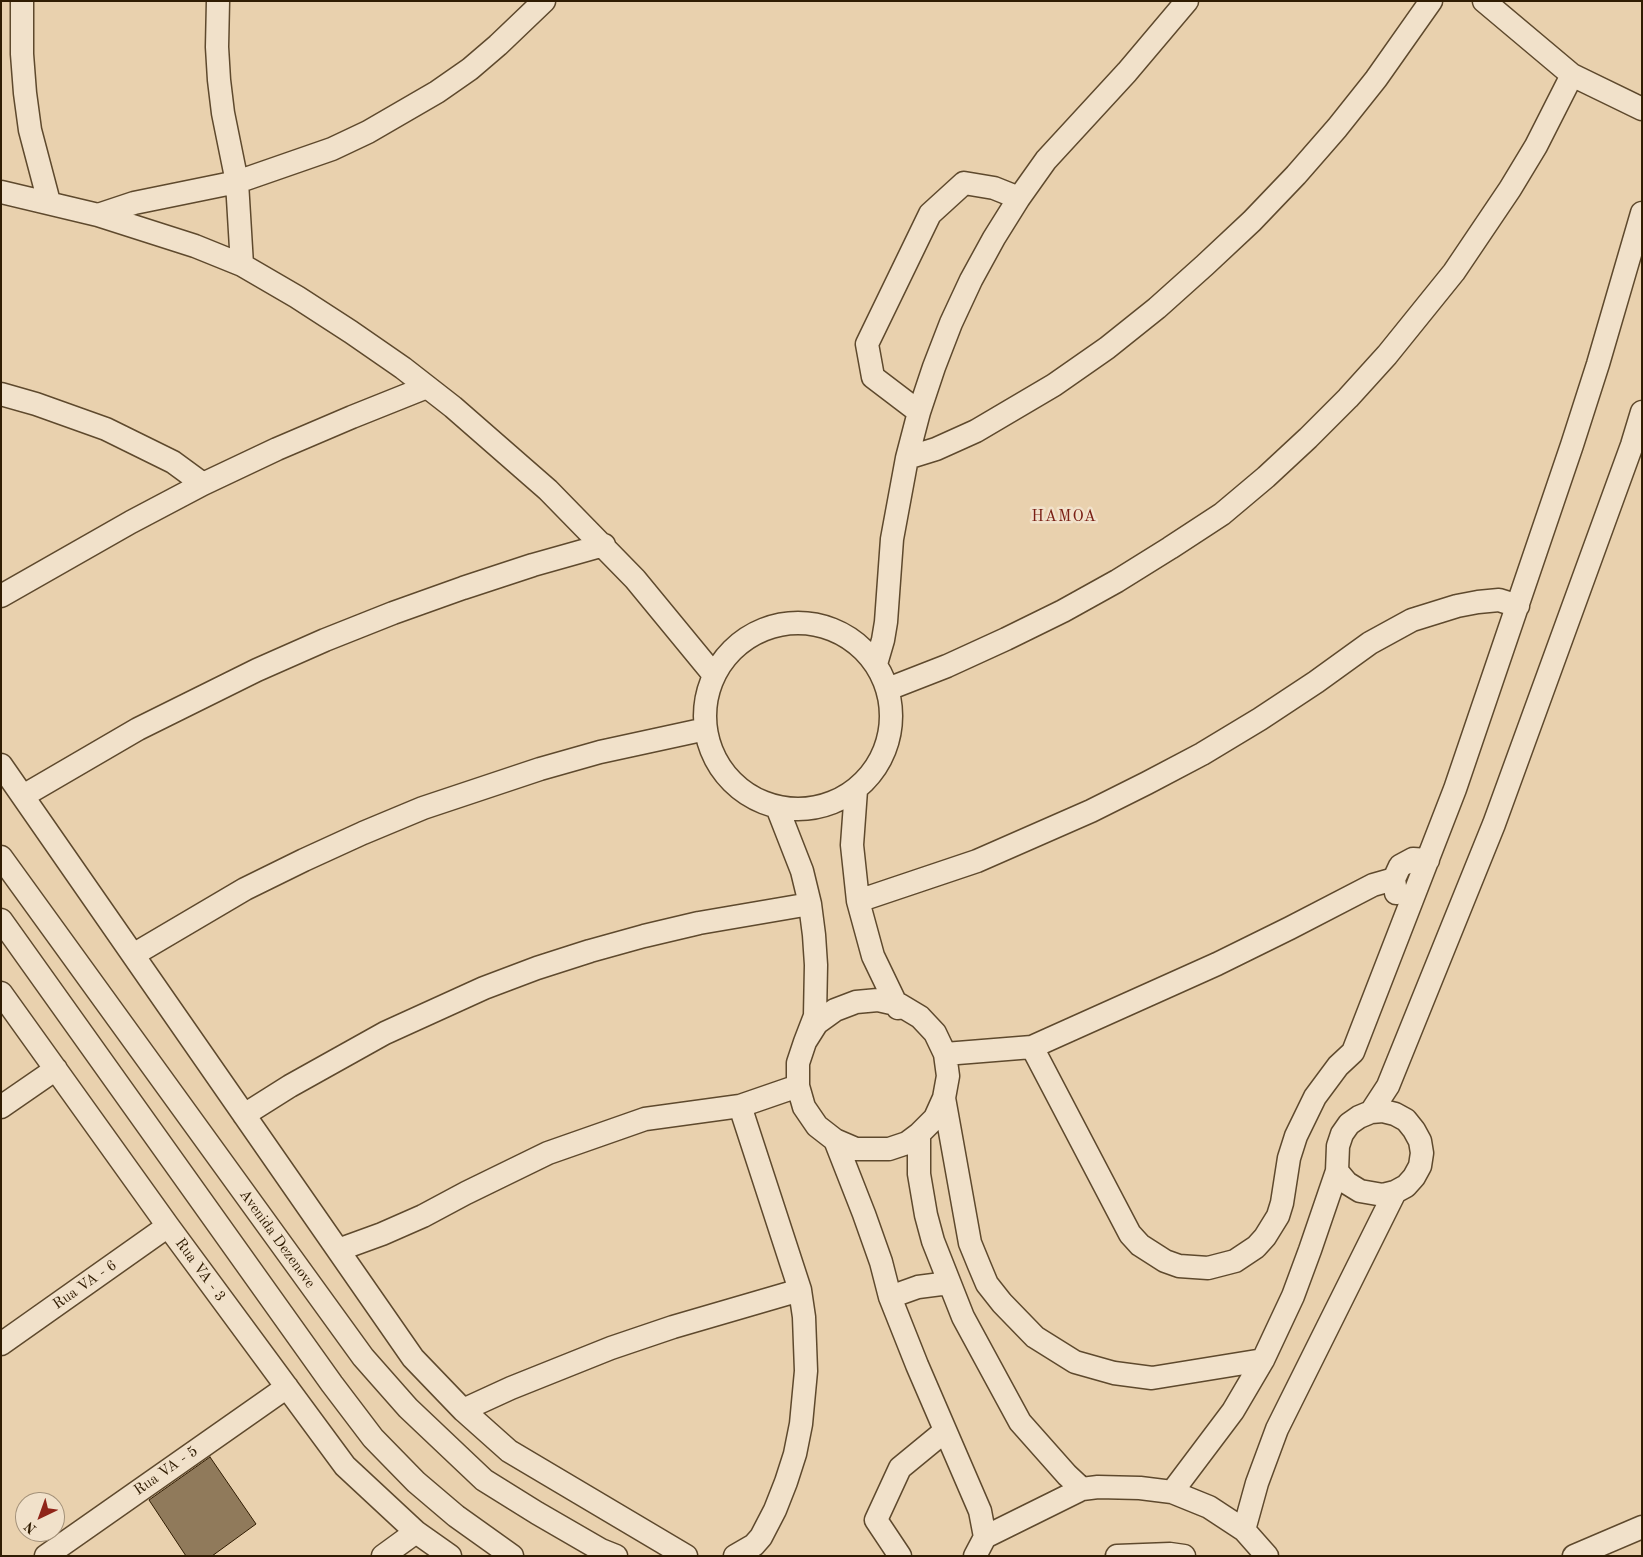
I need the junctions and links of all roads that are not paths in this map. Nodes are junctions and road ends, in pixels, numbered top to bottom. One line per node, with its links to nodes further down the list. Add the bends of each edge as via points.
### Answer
1 (22, 1): 12 (street, via 25,93 36,157)
2 (218, 1): 9 (street, via 219,80)
3 (544, 1): 9 (street, via 470,69 403,113 332,149)
4 (1187, 1): 11 (street, via 1046,160)
5 (1431, 1): 20 (street, via 1376,79 1296,174 1219,253 1157,308 1054,385 976,431)
6 (1484, 1): 7 (street)
7 (1572, 76): 8 (street); 27 (street, via 1515,181 1454,272 1355,390 1266,477 1222,514 1117,581 1006,639)
8 (1642, 109)
9 (237, 182): 14 (street, via 134,203); 15 (street)
10 (1, 192): 12 (street)
11 (1019, 198): 18 (street, via 971,280 951,323); 18 (street, via 994,188 964,183 930,214 867,344 873,377)
12 (49, 202): 14 (street)
13 (1642, 212): 24 (street, via 1581,418)
14 (98, 215): 15 (street, via 195,246)
15 (242, 265): 16 (street, via 297,297)
16 (427, 387): 21 (street); 22 (street, via 509,454)
17 (1, 394): 21 (street, via 106,429 173,462)
18 (919, 412): 20 (street)
19 (1642, 412): 51 (street, via 1490,833 1388,1086)
20 (907, 458): 25 (street, via 892,539 886,622)
21 (203, 484): 23 (street, via 75,552)
22 (604, 546): 26 (street, via 676,626); 31 (street, via 463,588 324,640 164,716)
23 (1, 596)
24 (1518, 606): 34 (street); 36 (street, via 1499,600 1478,602 1412,620 1370,643 1260,719 1147,783 976,861)
25 (876, 664): 26 (street, via 857,643 833,629 806,623 778,624 752,634 730,652); 27 (street)
26 (714, 675): 28 (street, via 706,701)
27 (888, 689): 30 (street, via 892,717 888,744 875,769)
28 (706, 729): 32 (street, via 714,756 730,779 751,796); 40 (street, via 600,752 423,808 346,840 254,885)
29 (1, 764): 31 (street)
30 (856, 790): 32 (street, via 832,803 805,809); 36 (street, via 852,845)
31 (23, 796): 40 (street)
32 (777, 807): 37 (street, via 799,863)
33 (1, 857): 77 (street, Avenida Dezenove, via 369,1364 408,1408 484,1480)
34 (1428, 860): 35 (street, via 1406,862 1400,866); 38 (street)
35 (1394, 879): 38 (street, via 1396,892); 44 (street, via 1373,885 1217,964)
36 (858, 901): 42 (street, via 873,956 898,1008)
37 (810, 904): 43 (street, via 816,996 814,1016); 52 (street, via 754,912 644,936 536,968 385,1033 321,1067)
38 (1409, 905): 44 (street, via 1352,1052 1315,1097 1296,1136 1278,1216 1261,1242 1235,1261 1208,1268 1179,1266 1165,1261 1130,1234)
39 (1, 920): 76 (street, via 373,1438 416,1482 456,1516)
40 (133, 955): 52 (street)
41 (1, 992): 46 (street, Rua VA - 3)
42 (900, 1005): 43 (street, via 878,1000 856,1002 835,1010 817,1023); 45 (street, via 920,1017 935,1033)
43 (805, 1042): 47 (street, via 798,1063)
44 (1032, 1047): 45 (street)
45 (944, 1054): 48 (street, via 948,1076)
46 (56, 1069): 50 (street); 57 (street, Rua VA - 3)
47 (798, 1086): 49 (street); 54 (street, via 804,1107 817,1126)
48 (944, 1098): 53 (street, via 934,1118); 63 (street, via 970,1243 987,1284 1002,1304 1035,1336 1075,1362 1114,1373 1152,1378)
49 (740, 1106): 58 (street, via 645,1119 548,1153 423,1216); 60 (street)
50 (1, 1107)
51 (1371, 1112): 55 (street, via 1359,1116 1342,1134); 56 (street, via 1383,1111 1406,1120 1420,1141 1420,1166 1406,1186)
52 (244, 1115): 58 (street)
53 (919, 1134): 54 (street, via 907,1143 889,1149 856,1148); 59 (street, via 919,1174 926,1215)
54 (835, 1140): 61 (street, via 870,1230)
55 (1337, 1171): 56 (street, via 1360,1192 1383,1195); 63 (street, via 1293,1296)
56 (1395, 1192): 70 (street, via 1277,1429)
57 (168, 1226): 62 (street, Rua VA - 6); 64 (street, Rua VA - 3)
58 (338, 1250): 65 (street, via 413,1358)
59 (948, 1283): 61 (street, via 918,1287); 67 (street, via 1020,1422)
60 (800, 1290): 65 (street, via 611,1348); 79 (street, via 806,1371 795,1454 775,1510 761,1537)
61 (890, 1297): 66 (street)
62 (1, 1344)
63 (1262, 1360): 68 (street, via 1233,1411)
64 (287, 1387): 71 (street, Rua VA - 3, via 345,1466); 73 (street, Rua VA - 5)
65 (463, 1410): 78 (street, via 509,1452)
66 (945, 1431): 72 (street, via 980,1511); 80 (street, via 900,1468 876,1520)
67 (1082, 1489): 68 (street, via 1140,1488); 72 (street)
68 (1172, 1492): 70 (street, via 1209,1507)
69 (1642, 1527): 84 (street)
70 (1244, 1530): 83 (street)
71 (416, 1532): 74 (street); 75 (street, Rua VA - 3)
72 (980, 1546)
73 (46, 1556)
74 (383, 1556)
75 (450, 1556)
76 (512, 1556)
77 (616, 1556)
78 (686, 1556)
79 (735, 1556)
80 (900, 1556)
81 (1116, 1556): 82 (street)
82 (1184, 1556)
83 (1268, 1556)
84 (1574, 1556)

